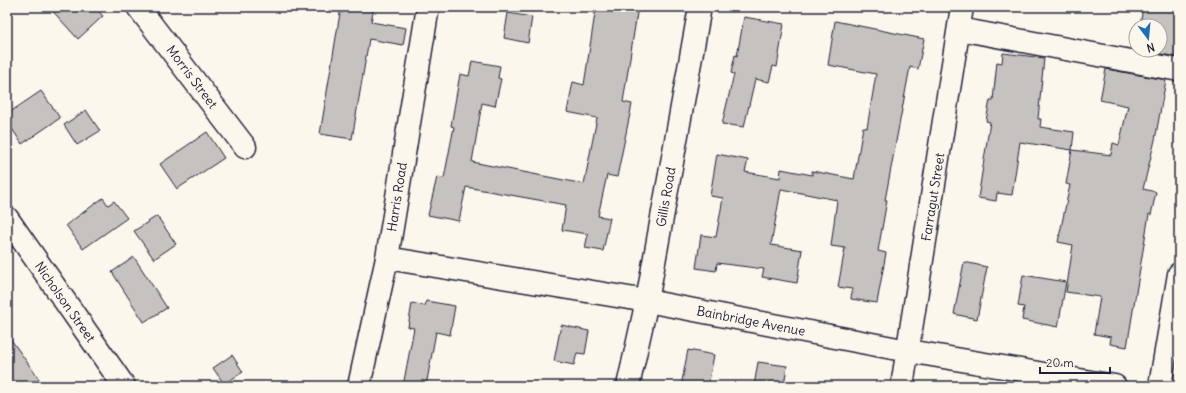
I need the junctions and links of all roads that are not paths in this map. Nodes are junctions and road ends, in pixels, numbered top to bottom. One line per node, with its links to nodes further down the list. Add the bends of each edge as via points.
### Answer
1 (138, 7): 7 (street, Morris Street)
2 (428, 7): 9 (street, Harris Road)
3 (700, 7): 11 (street, Gillis Road)
4 (962, 7): 5 (street, Farragut Street)
5 (959, 29): 6 (street); 12 (street, Farragut Street)
6 (1179, 70)
7 (245, 148)
8 (7, 218): 13 (street, Nicholson Street)
9 (387, 258): 11 (street, Bainbridge Avenue); 14 (street, Harris Road)
10 (1179, 274): 18 (street)
11 (647, 301): 12 (street, Bainbridge Avenue); 15 (street, Gillis Road)
12 (908, 351): 16 (street, Farragut Street); 17 (street, Bainbridge Avenue)
13 (124, 386)
14 (359, 386)
15 (628, 386)
16 (902, 386)
17 (1115, 386)
18 (1160, 386)

